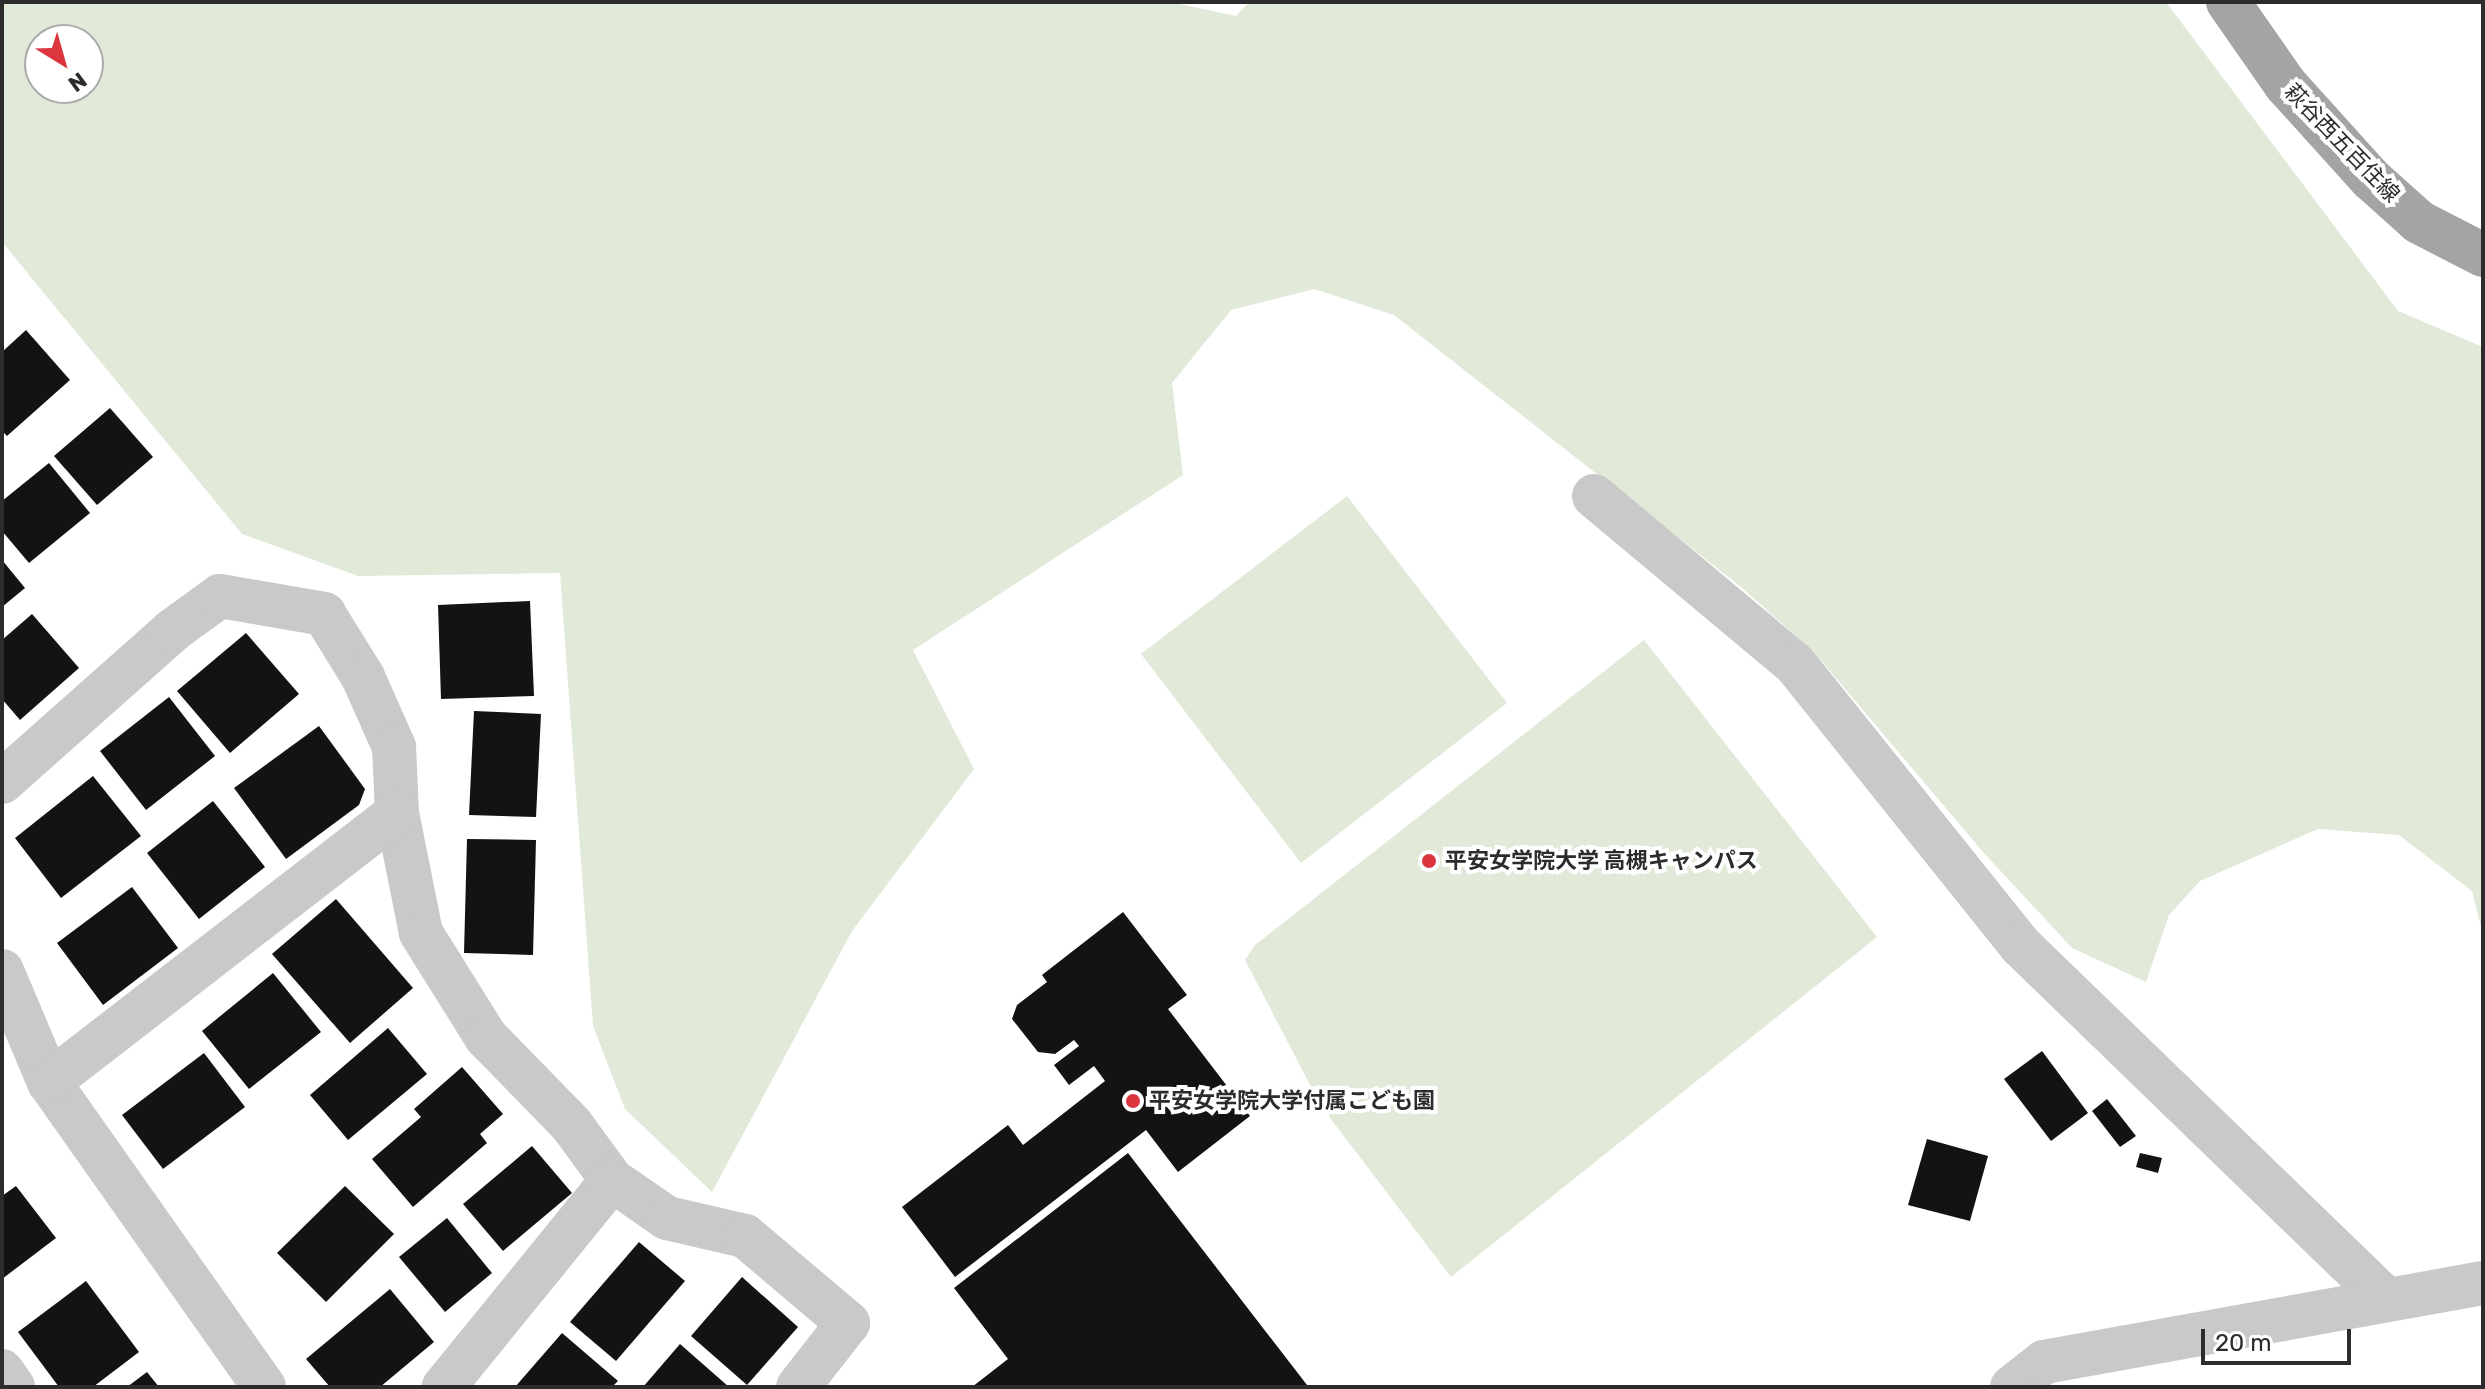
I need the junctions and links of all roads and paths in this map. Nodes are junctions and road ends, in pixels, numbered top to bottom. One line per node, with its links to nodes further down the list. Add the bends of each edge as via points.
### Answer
1 (2228, 2): 2 (main road, 萩谷西五百住線, via 2286,85 2371,179 2419,222)
2 (2483, 255)
3 (1594, 496): 10 (street, via 1795,664 2021,946)
4 (2, 782): 5 (street, via 173,630 220,596 324,614 363,677 394,747)
5 (397, 813): 7 (street); 8 (street, via 421,933 486,1037 571,1124)
6 (2, 971): 7 (street)
7 (49, 1082): 13 (street)
8 (612, 1180): 14 (street); 15 (street, via 667,1218 745,1236 848,1323)
9 (2483, 1283): 10 (street)
10 (2387, 1300): 16 (street, via 2044,1362)
11 (2, 1371): 12 (street)
12 (13, 1387)
13 (264, 1387)
14 (444, 1387)
15 (798, 1387)
16 (2012, 1387)

